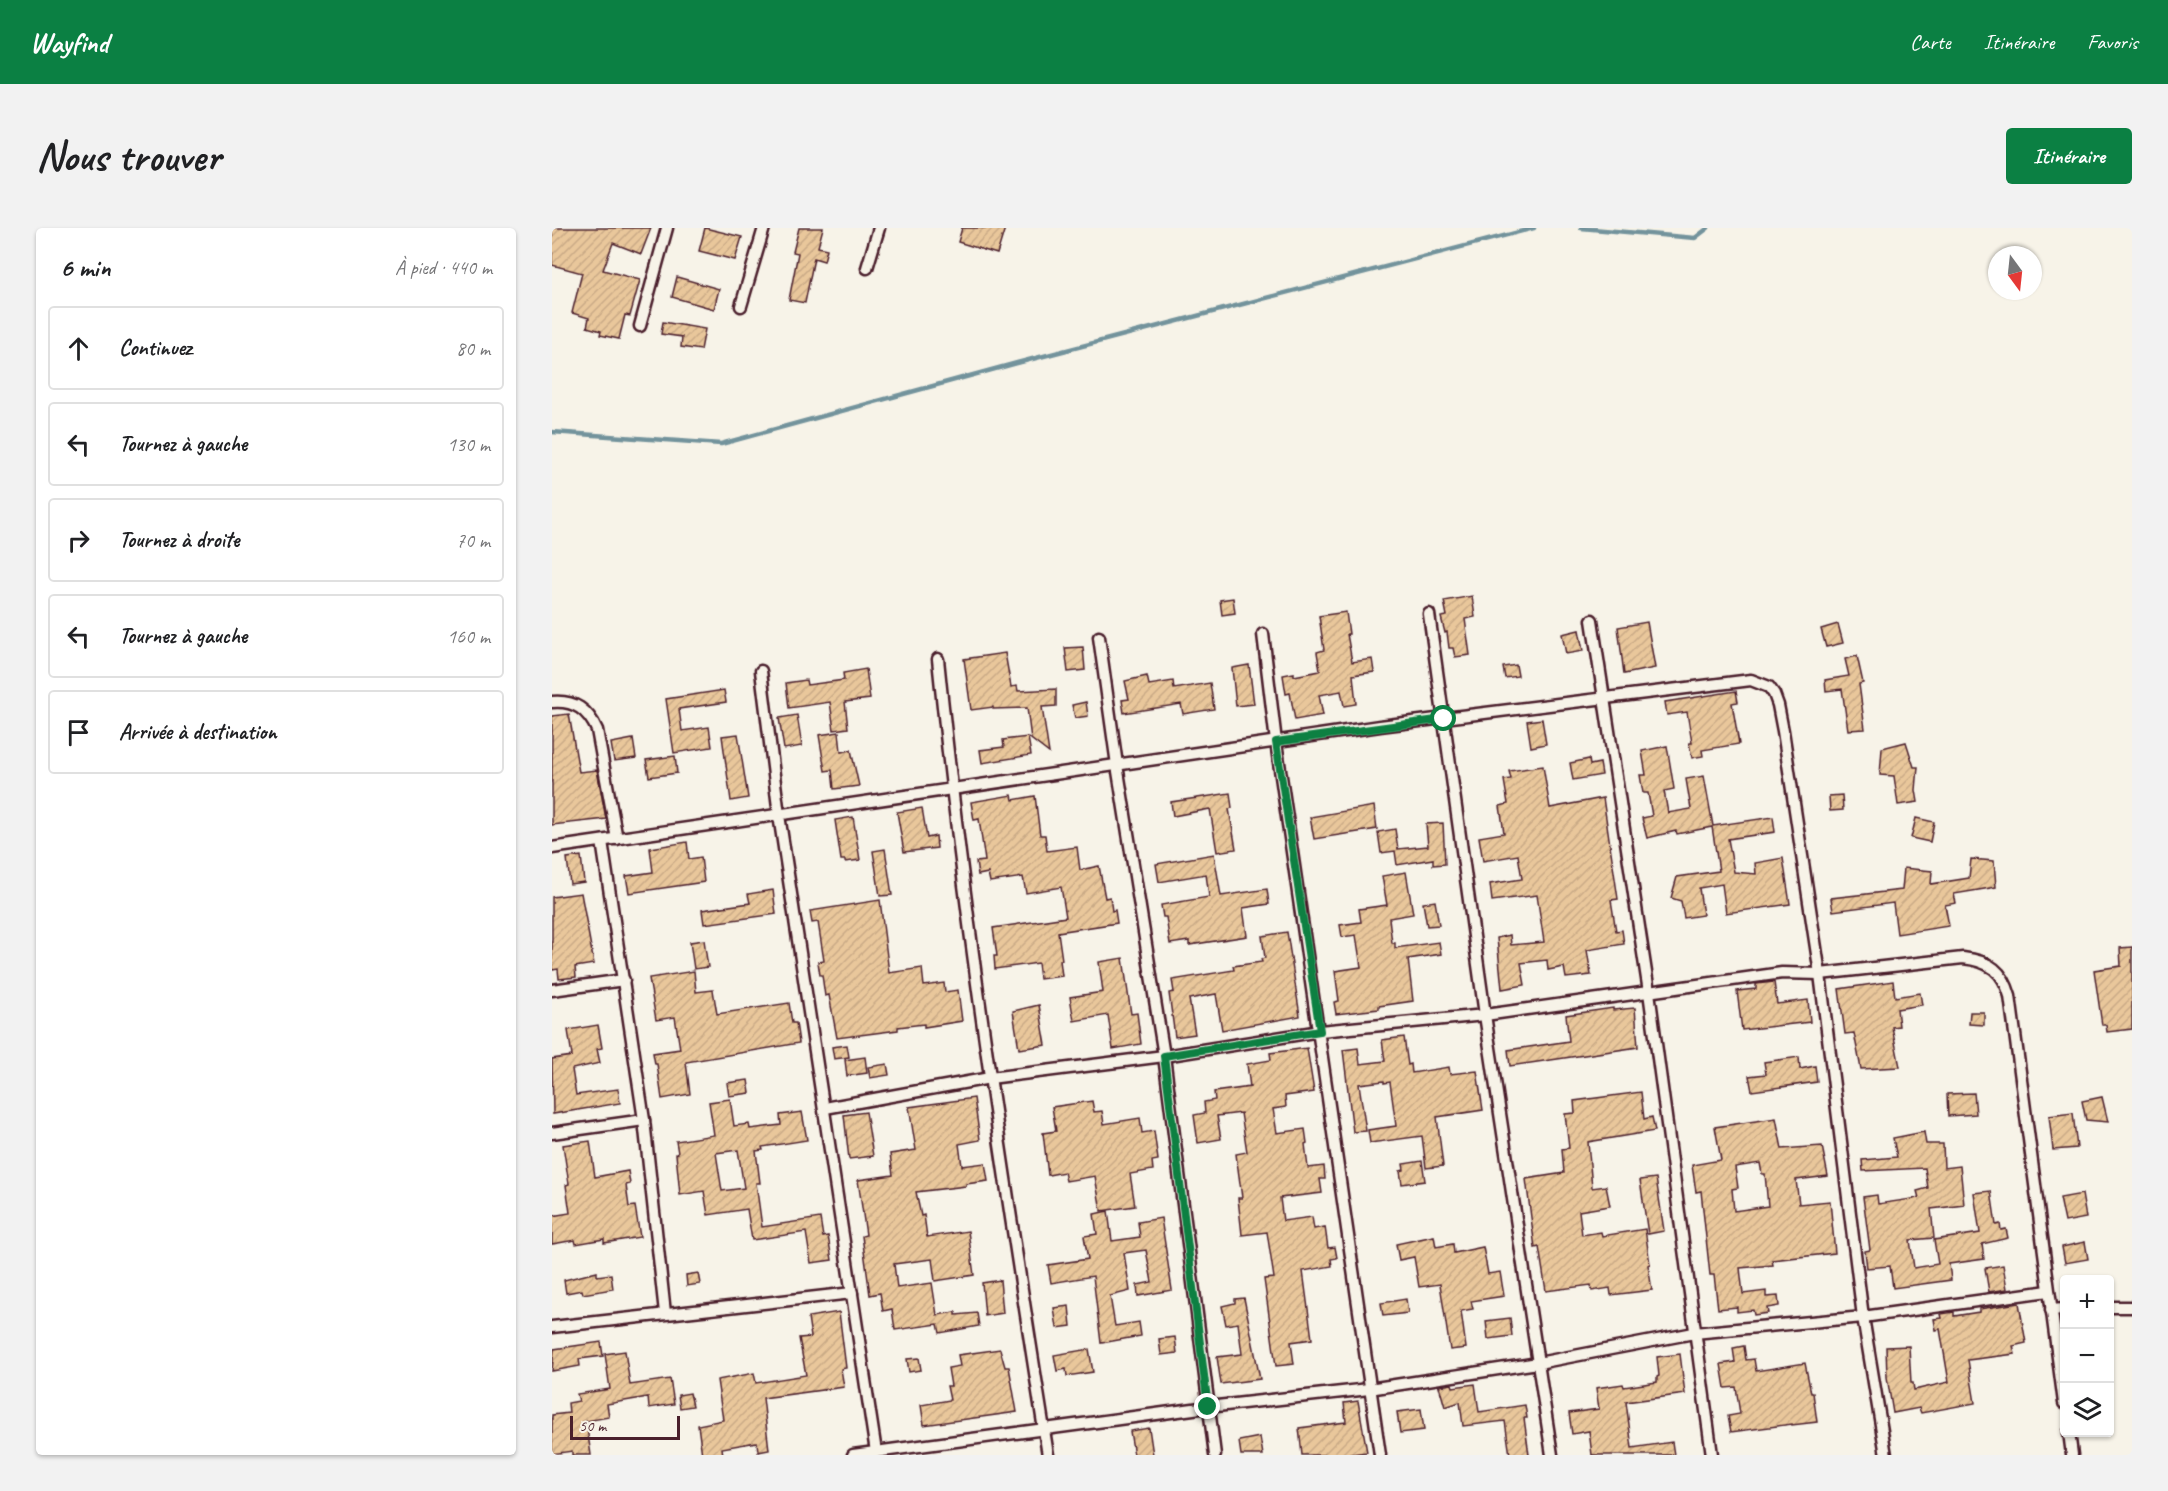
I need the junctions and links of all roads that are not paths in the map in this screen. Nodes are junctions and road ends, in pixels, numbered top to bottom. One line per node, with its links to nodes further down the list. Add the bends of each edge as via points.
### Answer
1 (667, 228): 6 (street)
2 (764, 228): 5 (street)
3 (879, 228): 4 (street)
4 (867, 268)
5 (741, 306)
6 (640, 326)
7 (1430, 614): 15 (street)
8 (1592, 620): 13 (street)
9 (1263, 634): 16 (street)
10 (1099, 637): 17 (street)
11 (938, 659): 18 (street)
12 (761, 671): 19 (street)
13 (1604, 699): 15 (street); 23 (street, via 1751,680 1769,687 1779,705); 26 (street)
14 (552, 702): 20 (street, via 572,703 592,718)
15 (1444, 719): 16 (street); 27 (street)
16 (1276, 742): 17 (street); 28 (street)
17 (1117, 765): 18 (street); 29 (street)
18 (951, 791): 19 (street); 30 (street)
19 (779, 815): 20 (street); 31 (street)
20 (617, 839): 21 (street)
21 (602, 841): 22 (street); 24 (street)
22 (552, 848)
23 (1820, 974): 26 (street, via 1782,973); 34 (street, via 1963,958 1987,964 2003,977 2010,996); 41 (street)
24 (624, 980): 25 (street); 32 (street)
25 (552, 990)
26 (1649, 992): 27 (street); 43 (street)
27 (1485, 1015): 28 (street); 44 (street)
28 (1320, 1031): 29 (street); 46 (street)
29 (1164, 1056): 30 (street); 47 (street)
30 (990, 1078): 31 (street); 48 (street)
31 (825, 1108): 35 (street)
32 (644, 1120): 33 (street); 40 (street)
33 (552, 1133)
34 (2048, 1291): 39 (street); 41 (street)
35 (852, 1293): 40 (street); 50 (street)
36 (2114, 1307): 37 (street)
37 (2132, 1307)
38 (2060, 1309): 39 (street)
39 (2051, 1310): 45 (street)
40 (665, 1313): 42 (street)
41 (1863, 1317): 43 (street); 57 (street)
42 (552, 1327)
43 (1694, 1333): 44 (street); 56 (street)
44 (1538, 1363): 46 (street); 55 (street)
45 (2061, 1383)
46 (1369, 1389): 47 (street); 54 (street)
47 (1208, 1407): 48 (street); 53 (street)
48 (1044, 1430): 50 (street); 52 (street)
49 (2070, 1437): 58 (street)
50 (876, 1452): 51 (street)
51 (853, 1455)
52 (1048, 1455)
53 (1215, 1455)
54 (1380, 1455)
55 (1552, 1455)
56 (1712, 1455)
57 (1887, 1455)
58 (2072, 1455)

